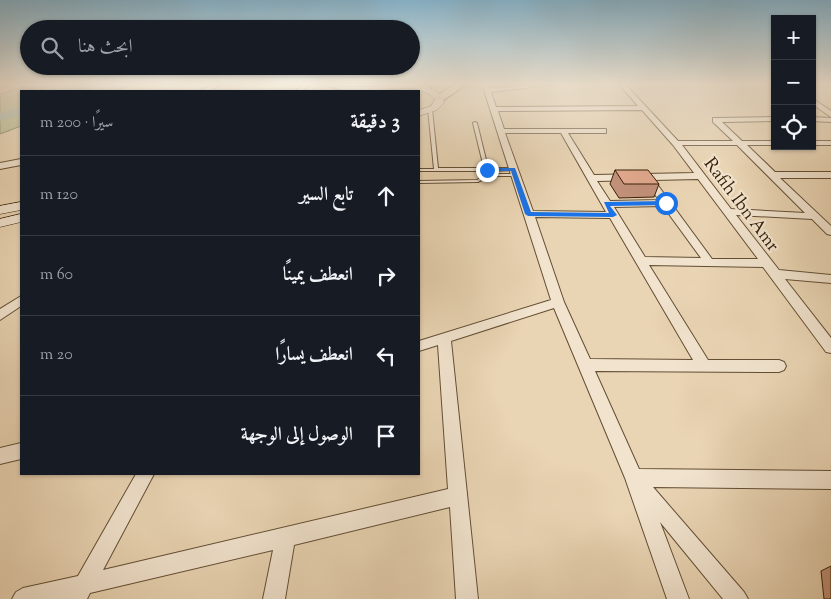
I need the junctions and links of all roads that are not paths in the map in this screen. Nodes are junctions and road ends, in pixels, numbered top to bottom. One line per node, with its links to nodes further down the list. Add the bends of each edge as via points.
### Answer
1 (430, 112): 19 (lane)
2 (494, 112): 8 (street)
3 (648, 112): 11 (street, Rafih Ibn Amr)
4 (771, 119): 12 (street, via 716,120)
5 (816, 119): 6 (street)
6 (831, 120)
7 (475, 123): 20 (lane)
8 (500, 131): 9 (street); 21 (street)
9 (563, 131): 10 (street); 26 (street)
10 (603, 131)
11 (676, 143): 12 (street); 24 (street, Rafih Ibn Amr)
12 (739, 143): 13 (street); 22 (street)
13 (771, 143)
14 (816, 143): 15 (street)
15 (831, 143)
16 (20, 162): 17 (street)
17 (0, 166)
18 (420, 170): 19 (lane)
19 (436, 170): 20 (lane)
20 (488, 172): 21 (lane); 27 (lane, via 478,181)
21 (514, 172): 33 (street)
22 (772, 175): 23 (street); 35 (street)
23 (831, 175)
24 (701, 176): 25 (street); 32 (street, Rafih Ibn Amr)
25 (647, 177): 26 (street); 28 (street)
26 (590, 178): 29 (street)
27 (420, 182)
28 (666, 203): 29 (street); 40 (street)
29 (606, 204): 34 (street)
30 (20, 206): 31 (main road)
31 (0, 210)
32 (728, 212): 35 (street); 41 (street, Rafih Ibn Amr)
33 (528, 214): 34 (street); 45 (street)
34 (613, 215): 39 (street)
35 (815, 216): 38 (street)
36 (20, 218): 37 (main road)
37 (0, 223)
38 (831, 232)
39 (641, 261): 40 (street); 51 (street)
40 (710, 262): 41 (street)
41 (767, 263): 42 (street, Rafih Ibn Amr)
42 (775, 274): 43 (street); 49 (street, Rafih Ibn Amr)
43 (831, 279)
44 (20, 301): 46 (street)
45 (558, 302): 47 (street); 50 (street)
46 (0, 315)
47 (444, 339): 48 (street); 58 (street)
48 (420, 346)
49 (831, 348)
50 (585, 365): 51 (street); 56 (street)
51 (704, 366): 52 (street)
52 (779, 366)
53 (20, 451): 54 (street)
54 (0, 456)
55 (144, 475): 60 (street)
56 (634, 478): 57 (street); 64 (street); 65 (street)
57 (831, 480)
58 (459, 496): 59 (street); 63 (street)
59 (285, 538): 60 (street); 62 (street)
60 (81, 592): 61 (street)
61 (24, 599)
62 (274, 599)
63 (467, 599)
64 (678, 599)
65 (737, 599)

